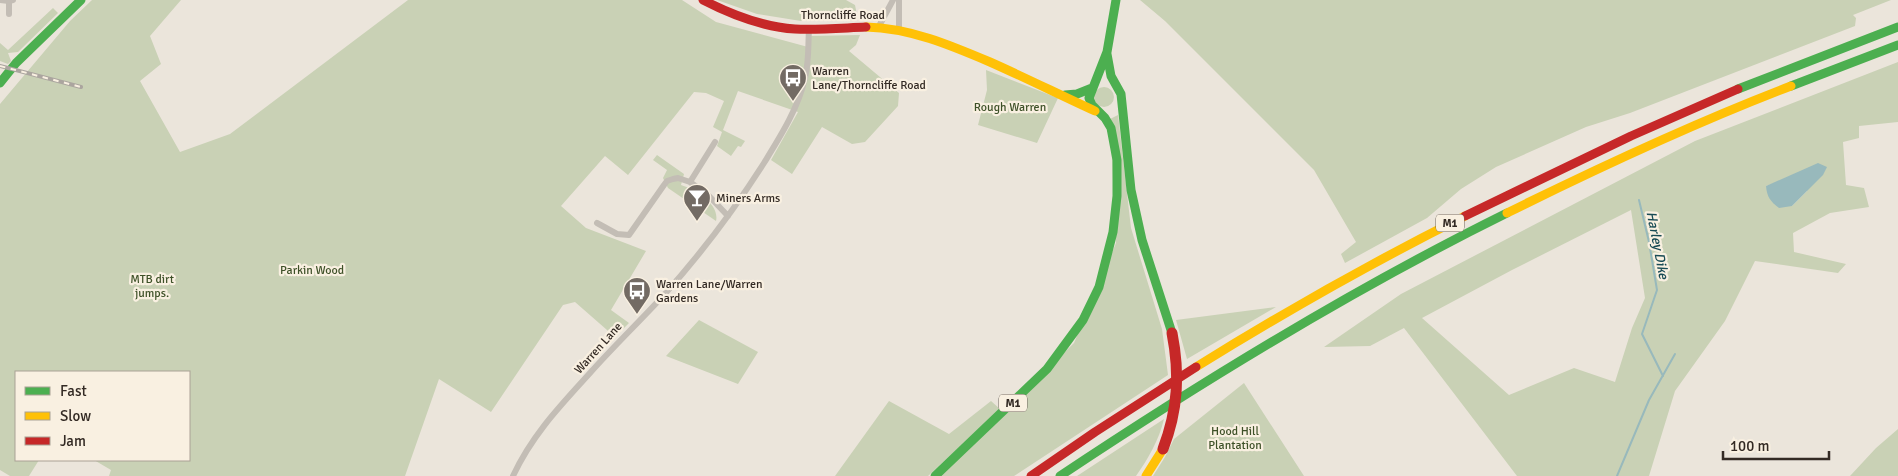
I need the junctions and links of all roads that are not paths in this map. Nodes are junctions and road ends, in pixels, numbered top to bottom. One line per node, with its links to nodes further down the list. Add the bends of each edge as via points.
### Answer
1 (0, 0): 7 (street)
2 (81, 0): 15 (main road, via 16,63)
3 (703, 0): 11 (main road, Thorncliffe Road, via 762,24)
4 (893, 0): 10 (street)
5 (899, 0): 12 (street)
6 (1116, 0): 14 (main road)
7 (11, 1): 8 (street)
8 (9, 14)
9 (1898, 27): 27 (main road, M1, via 1732,91 1448,224 1281,315 1159,390)
10 (878, 28): 11 (main road, Thorncliffe Road); 12 (main road, Thorncliffe Road)
11 (809, 29): 23 (street, Warren Lane, via 805,79 794,110)
12 (900, 30): 18 (main road, Thorncliffe Road, via 951,45)
13 (1898, 45): 28 (main road, M1, via 1661,140 1452,241 1365,287 1173,400)
14 (1107, 52): 16 (main road); 17 (main road)
15 (0, 83)
16 (1115, 84): 17 (main road, via 1104,82); 19 (main road)
17 (1093, 88): 18 (main road); 20 (main road, via 1089,98)
18 (1065, 95): 20 (main road, Thorncliffe Road)
19 (1122, 100): 20 (main road, via 1116,110 1106,114); 29 (main road, bridge, via 1122,124 1138,223 1178,360 1179,387 1174,421 1163,449)
20 (1098, 112): 26 (main road, M1, via 1109,126 1116,148 1116,209 1109,253 1089,309 1074,336 1037,380)
21 (715, 142): 22 (street)
22 (690, 182): 23 (street); 24 (street, via 678,178 667,181 629,235 618,234)
23 (728, 216): 25 (street, Warren Lane, via 663,296 545,424)
24 (597, 223)
25 (513, 476)
26 (935, 476)
27 (1030, 476)
28 (1060, 476)
29 (1146, 476)

